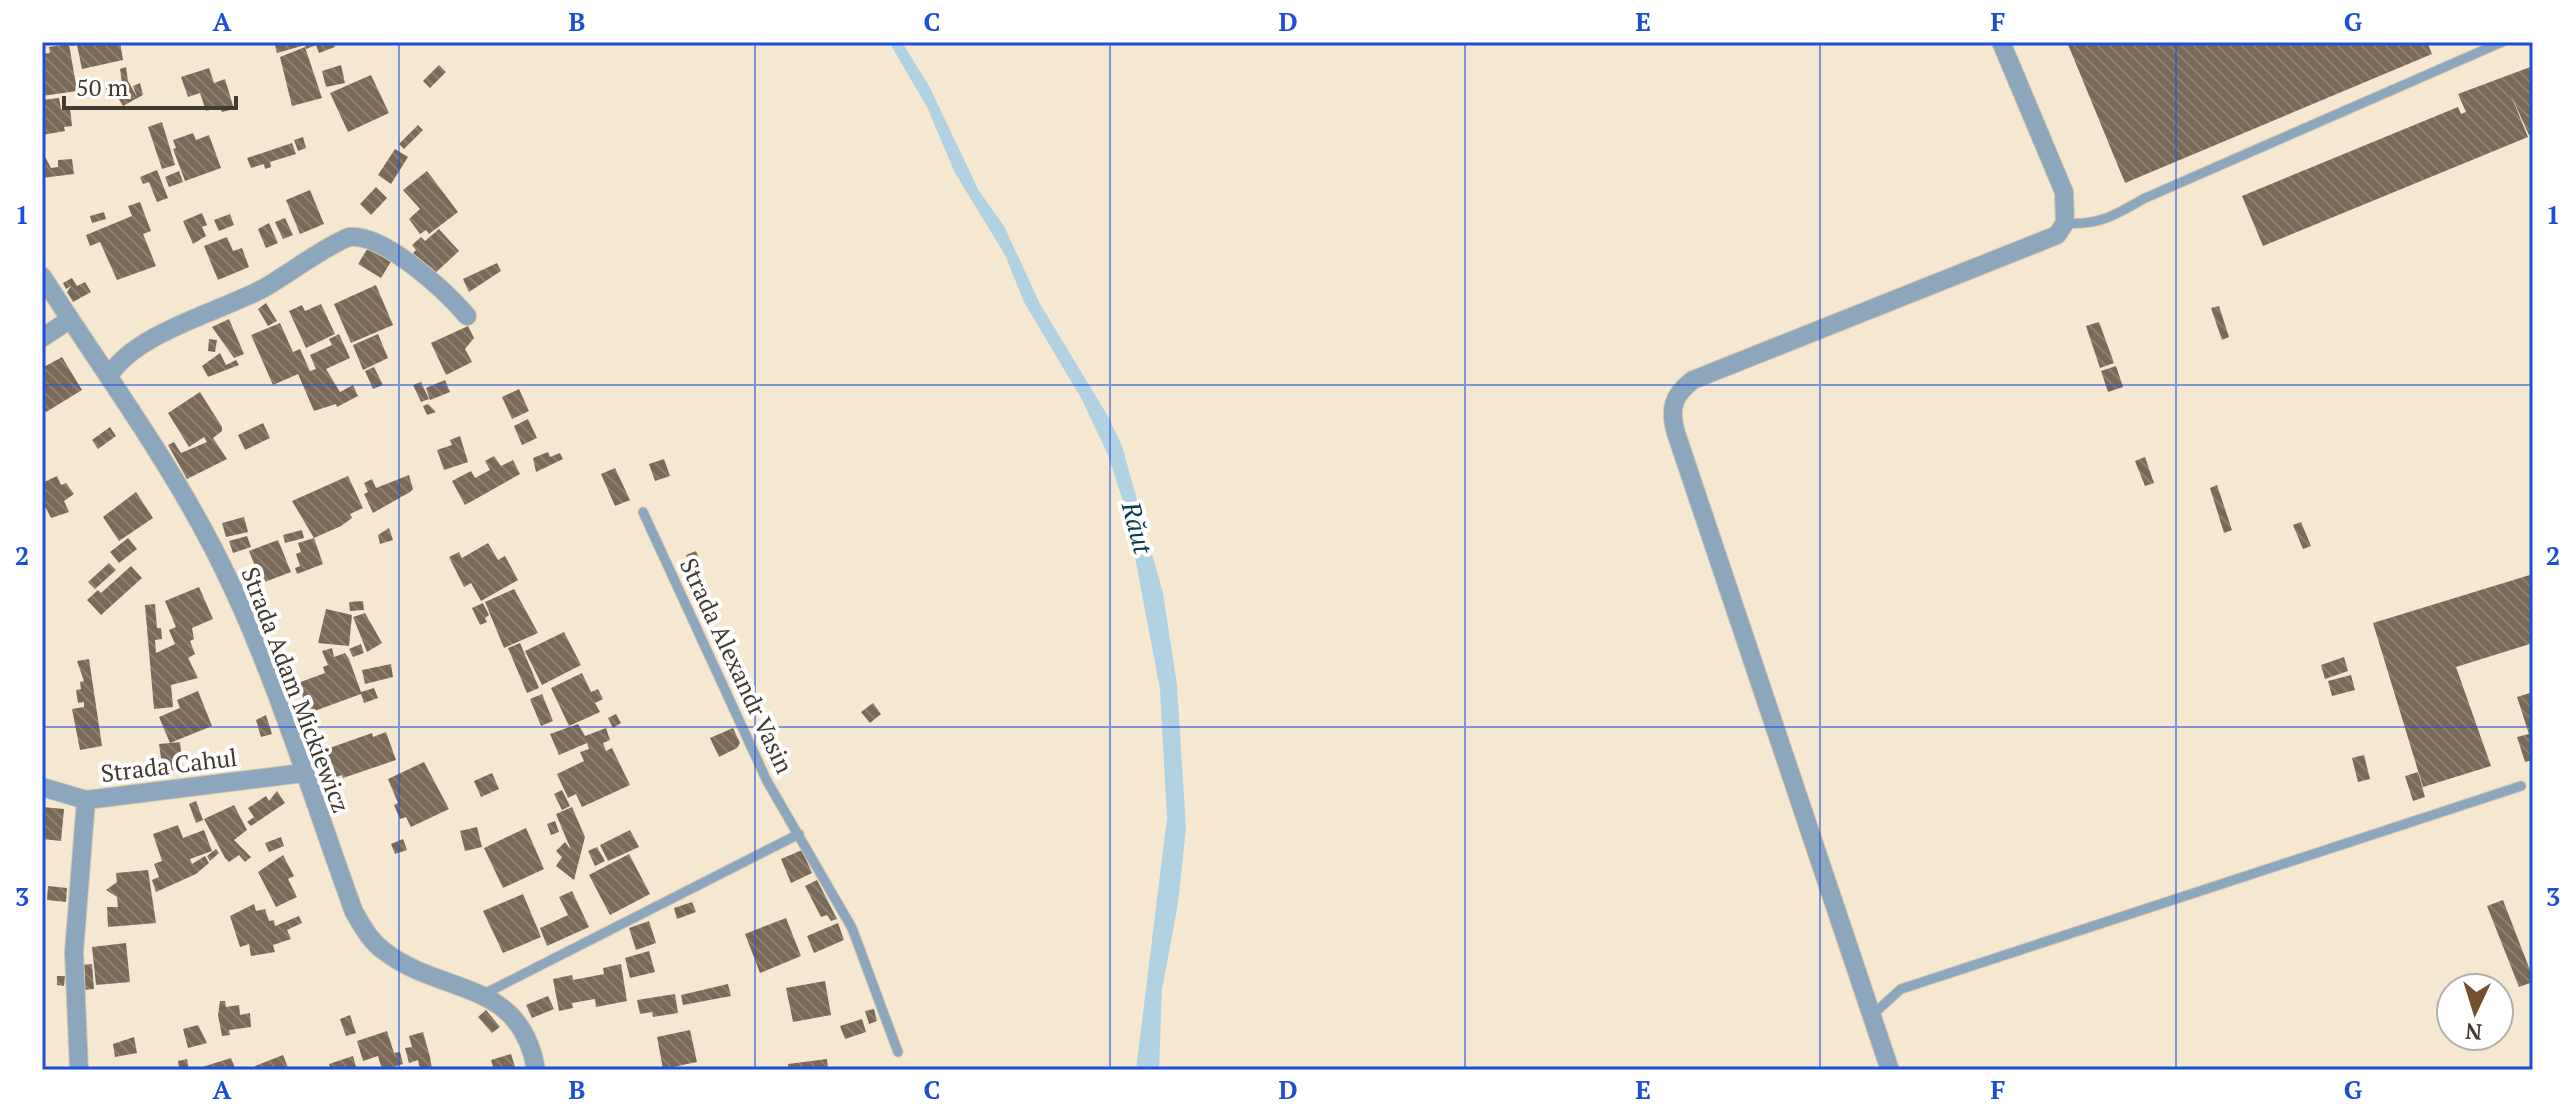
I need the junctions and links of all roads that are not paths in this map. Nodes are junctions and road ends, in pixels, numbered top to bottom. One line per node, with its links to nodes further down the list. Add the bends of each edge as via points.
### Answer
1 (2001, 42): 3 (street, via 2064,192)
2 (2502, 42): 3 (lane, via 2143,199 2115,216 2090,225)
3 (2065, 223): 16 (street, via 2041,244 1693,380 1678,391 1672,406 1676,433)
4 (42, 276): 6 (street, Strada Adam Mickiewicz)
5 (467, 316): 8 (street, via 393,252 368,237 349,237 236,302 144,343 125,355)
6 (69, 320): 7 (street); 8 (street, Strada Adam Mickiewicz)
7 (42, 338)
8 (109, 376): 10 (street, Strada Adam Mickiewicz, via 213,547)
9 (643, 512): 14 (lane, Strada Alexandr Vasin, via 767,781)
10 (303, 773): 13 (street, Strada Cahul); 15 (street, Strada Adam Mickiewicz, via 354,912 371,940 423,972)
11 (2521, 786): 16 (lane, via 1901,989)
12 (42, 787): 13 (street, Strada Cahul)
13 (86, 800): 18 (street, via 74,952)
14 (799, 834): 15 (lane); 17 (lane, Strada Alexandr Vasin, via 852,928)
15 (484, 994): 19 (street, Strada Adam Mickiewicz, via 520,1026)
16 (1872, 1015): 20 (street)
17 (898, 1052)
18 (79, 1070)
19 (536, 1070)
20 (1890, 1070)

